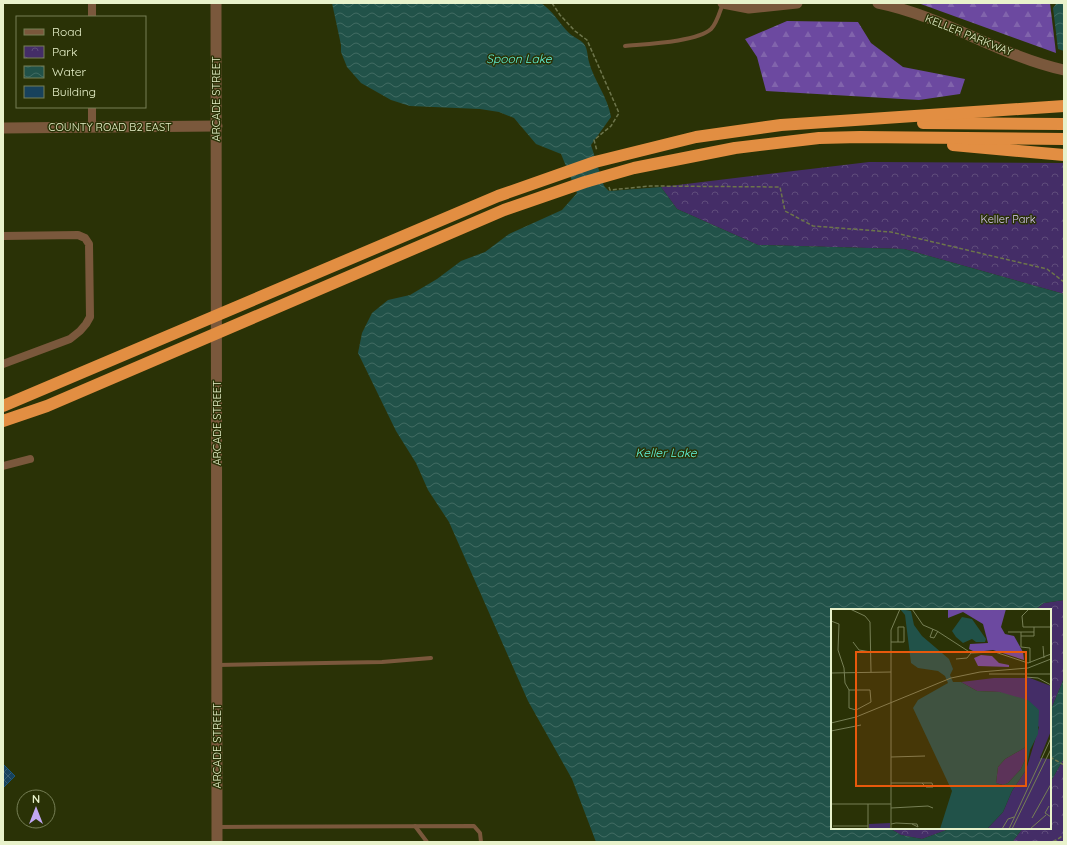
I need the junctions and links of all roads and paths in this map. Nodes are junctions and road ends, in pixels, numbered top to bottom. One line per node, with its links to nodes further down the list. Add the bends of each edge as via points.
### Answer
1 (92, 3): 7 (street)
2 (216, 3): 15 (street, ARCADE STREET)
3 (552, 3): 19 (path, via 575,31 587,40 619,113 611,126)
4 (723, 3): 5 (street, via 749,8); 8 (lane, via 712,29 700,35 660,43)
5 (797, 3)
6 (878, 3): 9 (street, KELLER PARKWAY, via 914,12 1036,62)
7 (92, 16)
8 (625, 46)
9 (1064, 70)
10 (1064, 106): 12 (highway)
11 (92, 108): 14 (street)
12 (796, 124): 13 (highway); 25 (highway, via 696,137 617,156 547,177)
13 (1064, 124)
14 (92, 126): 15 (street, COUNTY ROAD B2 EAST); 16 (street, COUNTY ROAD B2 EAST)
15 (216, 126): 30 (street, ARCADE STREET)
16 (3, 128)
17 (860, 137): 18 (highway); 20 (highway); 26 (highway, via 819,138 684,157 623,171 552,192 504,210 47,406)
18 (1064, 139)
19 (594, 140)
20 (1064, 155)
21 (608, 186): 23 (path, via 610,190 650,186 780,187 785,211 813,226 891,232 1047,269)
22 (3, 236): 24 (street, via 78,235 85,238 89,244 90,317 80,331 70,339)
23 (1064, 282)
24 (3, 364)
25 (3, 406)
26 (3, 421)
27 (30, 459): 28 (street)
28 (3, 466)
29 (431, 658): 30 (lane, via 382,662)
30 (217, 665): 34 (street, ARCADE STREET)
31 (1051, 759): 32 (path)
32 (1063, 765)
33 (415, 826): 34 (lane); 37 (lane); 38 (lane, via 474,826 480,833)
34 (217, 827): 36 (street, ARCADE STREET)
35 (1064, 834): 39 (path)
36 (217, 842)
37 (427, 842)
38 (481, 842)
39 (1053, 842)

